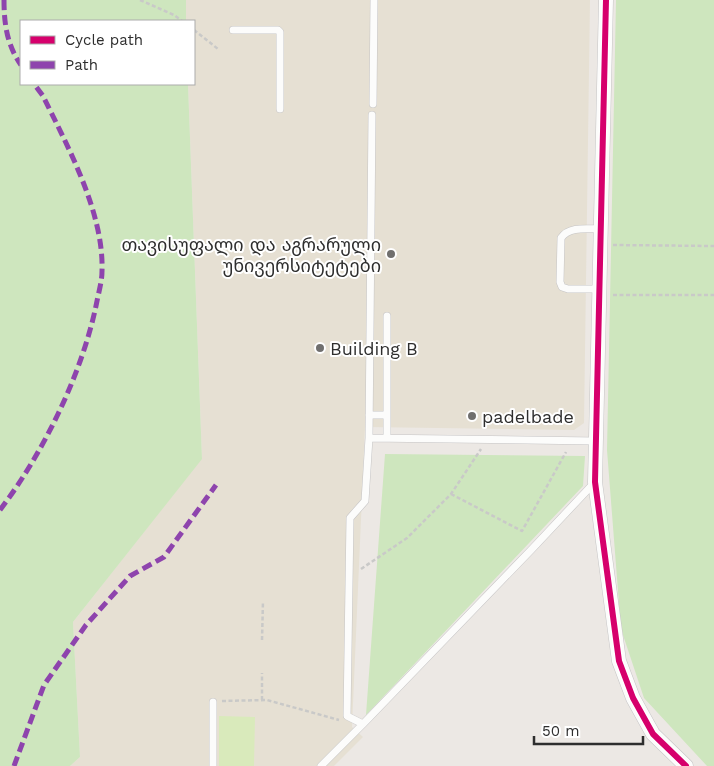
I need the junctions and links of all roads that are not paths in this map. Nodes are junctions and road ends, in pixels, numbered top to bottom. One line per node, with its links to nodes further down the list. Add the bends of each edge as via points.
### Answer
1 (374, 0): 4 (lane)
2 (606, 0): 7 (street)
3 (233, 30): 5 (lane, via 280,32)
4 (372, 104)
5 (280, 109)
6 (372, 115): 10 (lane)
7 (600, 229): 8 (street); 8 (lane, via 564,232 560,247 562,287)
8 (599, 292): 14 (street)
9 (388, 316): 11 (lane)
10 (369, 415): 11 (lane); 12 (lane)
11 (387, 415): 13 (lane)
12 (369, 438): 13 (lane); 17 (lane, via 366,501 350,518 347,716)
13 (387, 438): 14 (lane)
14 (596, 441): 15 (street)
15 (595, 482): 17 (lane); 20 (street, via 619,661 653,734)
16 (213, 702): 18 (lane)
17 (363, 724): 19 (lane)
18 (212, 766)
19 (321, 766)
20 (686, 766)

